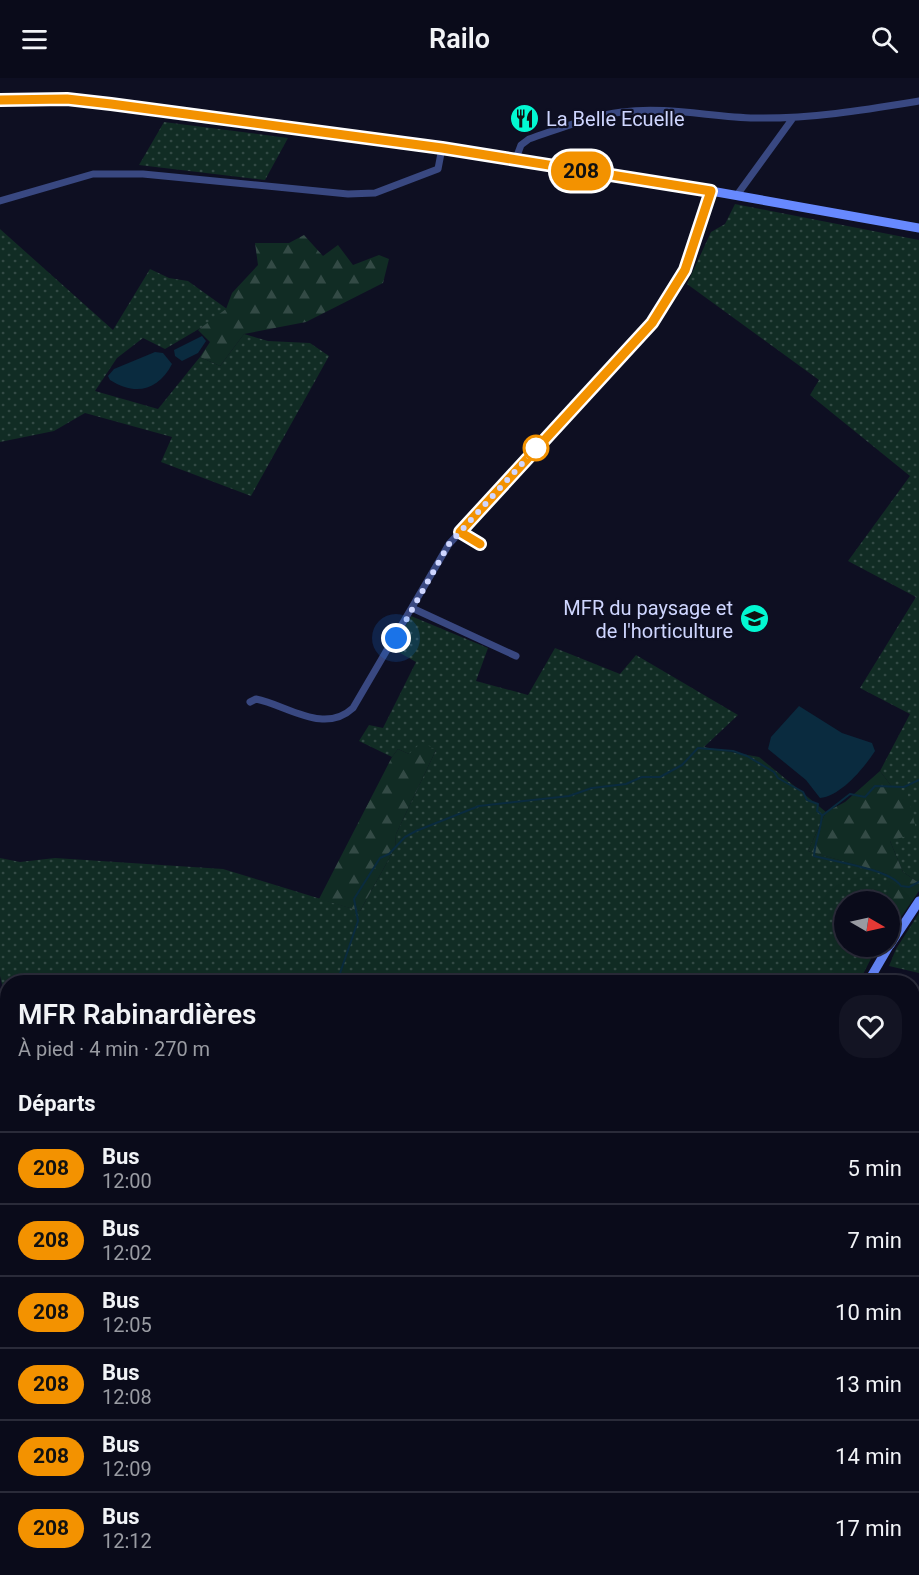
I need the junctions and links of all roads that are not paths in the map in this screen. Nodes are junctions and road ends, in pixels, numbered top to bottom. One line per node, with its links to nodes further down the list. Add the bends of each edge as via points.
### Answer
1 (0, 100): 4 (main road, via 67,99)
2 (919, 101): 3 (street)
3 (793, 118): 5 (street, via 658,110 620,112 529,139 521,145); 7 (street)
4 (442, 148): 5 (main road); 8 (street, via 438,169 375,193 348,194 143,174 93,174)
5 (515, 161): 6 (main road)
6 (711, 191): 7 (main road); 10 (street, via 692,254 666,304 637,342 449,544)
7 (737, 195): 9 (main road)
8 (0, 201)
9 (919, 228)
10 (412, 608): 11 (street); 12 (street, via 353,708 342,717 320,720 272,702)
11 (516, 656)
12 (250, 702)
13 (919, 902): 14 (main road)
14 (900, 930)
15 (883, 957): 16 (main road)
16 (872, 975)

